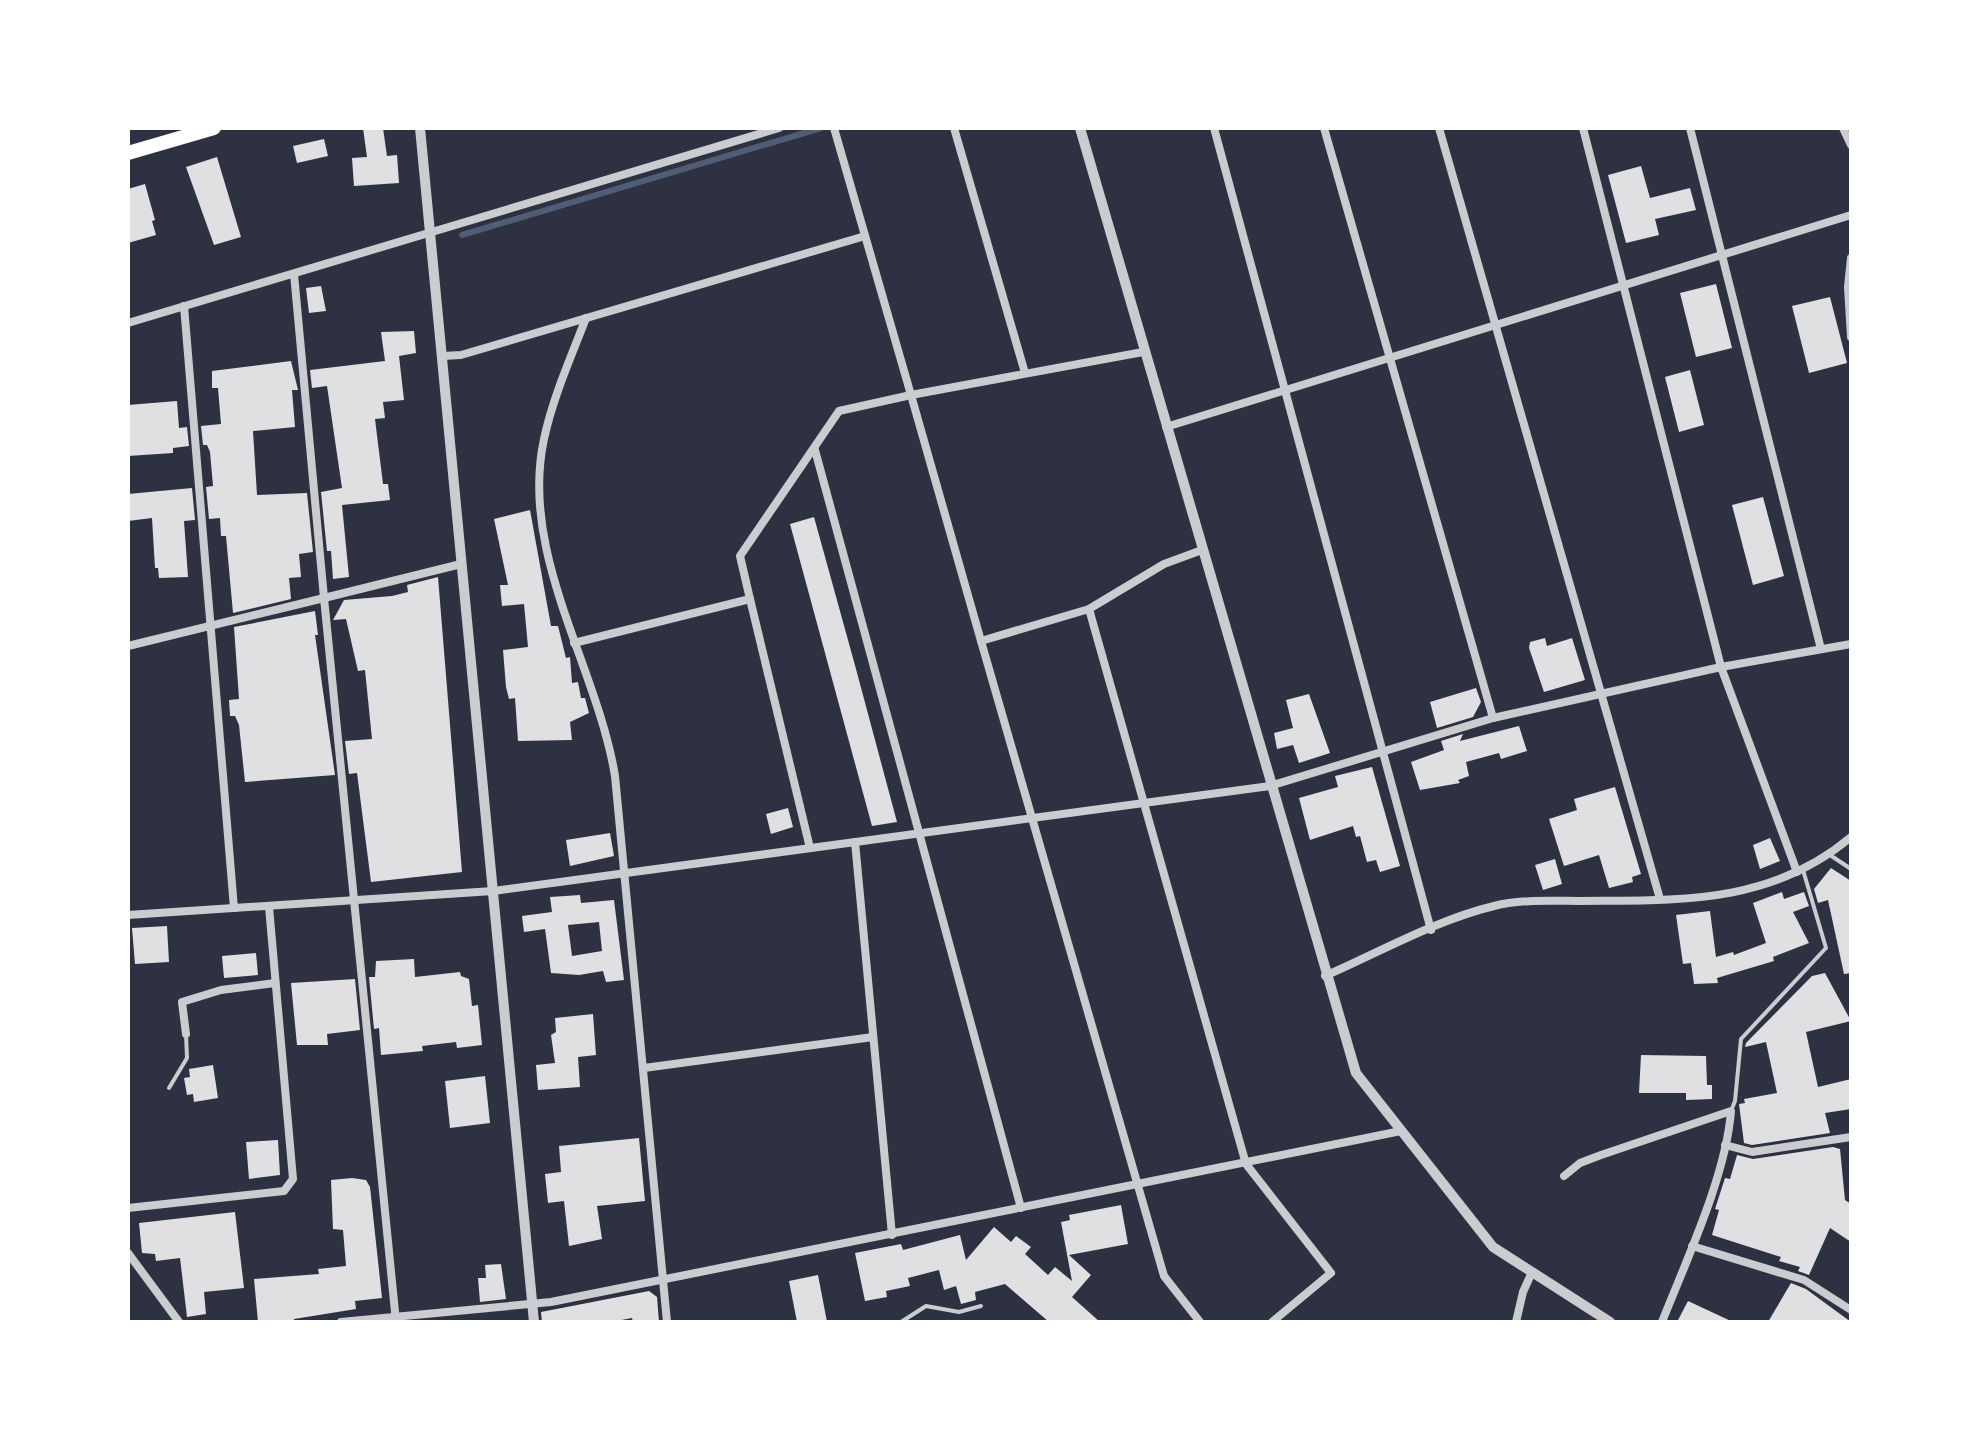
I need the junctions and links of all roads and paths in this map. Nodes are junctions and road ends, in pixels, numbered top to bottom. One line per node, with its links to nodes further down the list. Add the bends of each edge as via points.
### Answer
1 (214, 128): 15 (highway)
2 (420, 128): 17 (street)
3 (779, 128): 13 (street)
4 (834, 128): 18 (street)
5 (954, 128): 31 (street)
6 (1080, 128): 28 (street)
7 (1214, 128): 32 (street)
8 (1324, 128): 30 (street)
9 (1439, 128): 26 (street)
10 (1583, 128): 22 (street)
11 (1690, 128): 19 (street)
12 (1843, 128): 14 (street)
13 (754, 132): 17 (street)
14 (1851, 145)
15 (128, 153)
16 (1851, 215): 19 (street)
17 (431, 233): 21 (street); 29 (street)
18 (865, 236): 24 (street); 33 (street)
19 (1721, 253): 22 (street); 46 (street)
20 (1851, 258): 27 (street)
21 (294, 274): 23 (street); 38 (street)
22 (1623, 284): 26 (street); 47 (street)
23 (184, 306): 25 (street); 41 (street)
24 (586, 318): 29 (street); 43 (street, via 543,440 540,490 550,568)
25 (128, 323)
26 (1495, 325): 30 (street); 48 (street)
27 (1851, 337)
28 (1143, 352): 31 (street); 34 (street)
29 (442, 356): 37 (street)
30 (1389, 356): 32 (street); 49 (street)
31 (1025, 373): 33 (street)
32 (1286, 390): 34 (street); 50 (street)
33 (911, 395): 35 (street, via 839,411); 42 (street)
34 (1166, 427): 36 (street)
35 (815, 450): 39 (street, via 740,556); 54 (street)
36 (1202, 550): 40 (street, via 1164,564); 51 (street)
37 (461, 564): 38 (street); 62 (street)
38 (324, 598): 41 (street); 64 (street)
39 (750, 599): 43 (street); 57 (street)
40 (1089, 609): 42 (street); 52 (street)
41 (210, 625): 45 (street); 66 (street)
42 (981, 641): 53 (street)
43 (574, 643): 61 (street, via 609,737)
44 (1851, 644): 46 (street)
45 (128, 646)
46 (1821, 649): 47 (street)
47 (1721, 667): 48 (street); 60 (street)
48 (1601, 694): 49 (street); 63 (street)
49 (1493, 718): 50 (street)
50 (1383, 753): 51 (street); 68 (street)
51 (1270, 786): 52 (street); 69 (street)
52 (1144, 803): 53 (street); 79 (street)
53 (1032, 821): 54 (street); 81 (street)
54 (919, 834): 56 (street); 83 (street)
55 (1851, 837): 58 (street)
56 (855, 842): 57 (street); 72 (street)
57 (810, 848): 61 (street)
58 (1830, 855): 59 (lane); 60 (street)
59 (1851, 869)
60 (1800, 871): 63 (street, via 1729,895); 75 (lane, via 1826,948 1741,1039)
61 (625, 874): 62 (street); 73 (street)
62 (493, 891): 64 (street); 89 (street)
63 (1660, 899): 68 (street, via 1495,906)
64 (355, 900): 65 (street); 92 (street)
65 (269, 907): 66 (street); 70 (street)
66 (234, 908): 67 (street)
67 (128, 915)
68 (1431, 930): 69 (street)
69 (1325, 976): 76 (street, via 1356,1073)
70 (275, 983): 71 (street, via 182,1002); 82 (street, via 293,1179 284,1191)
71 (186, 1034): 74 (lane, via 187,1058)
72 (873, 1037): 73 (street); 84 (street)
73 (644, 1068): 88 (street)
74 (169, 1088)
75 (1731, 1111): 78 (street); 80 (street, via 1580,1163)
76 (1401, 1131): 79 (street); 87 (street, via 1493,1247)
77 (1851, 1137): 78 (street, via 1752,1152)
78 (1725, 1145): 85 (street)
79 (1246, 1164): 81 (street); 99 (street, via 1331,1273)
80 (1564, 1176)
81 (1135, 1185): 83 (street); 98 (street, via 1164,1276)
82 (128, 1208)
83 (1021, 1208): 84 (street)
84 (892, 1235): 88 (street)
85 (1692, 1246): 91 (street, via 1804,1280); 102 (street)
86 (128, 1253): 93 (street)
87 (1532, 1272): 100 (street); 101 (street)
88 (663, 1280): 89 (street); 96 (street)
89 (533, 1303): 92 (street); 95 (street)
90 (981, 1306): 97 (lane, via 959,1312 926,1306)
91 (1851, 1310)
92 (396, 1319): 94 (street)
93 (179, 1322)
94 (341, 1322)
95 (534, 1322)
96 (667, 1322)
97 (901, 1322)
98 (1200, 1322)
99 (1272, 1322)
100 (1516, 1322)
101 (1610, 1322)
102 (1662, 1322)

